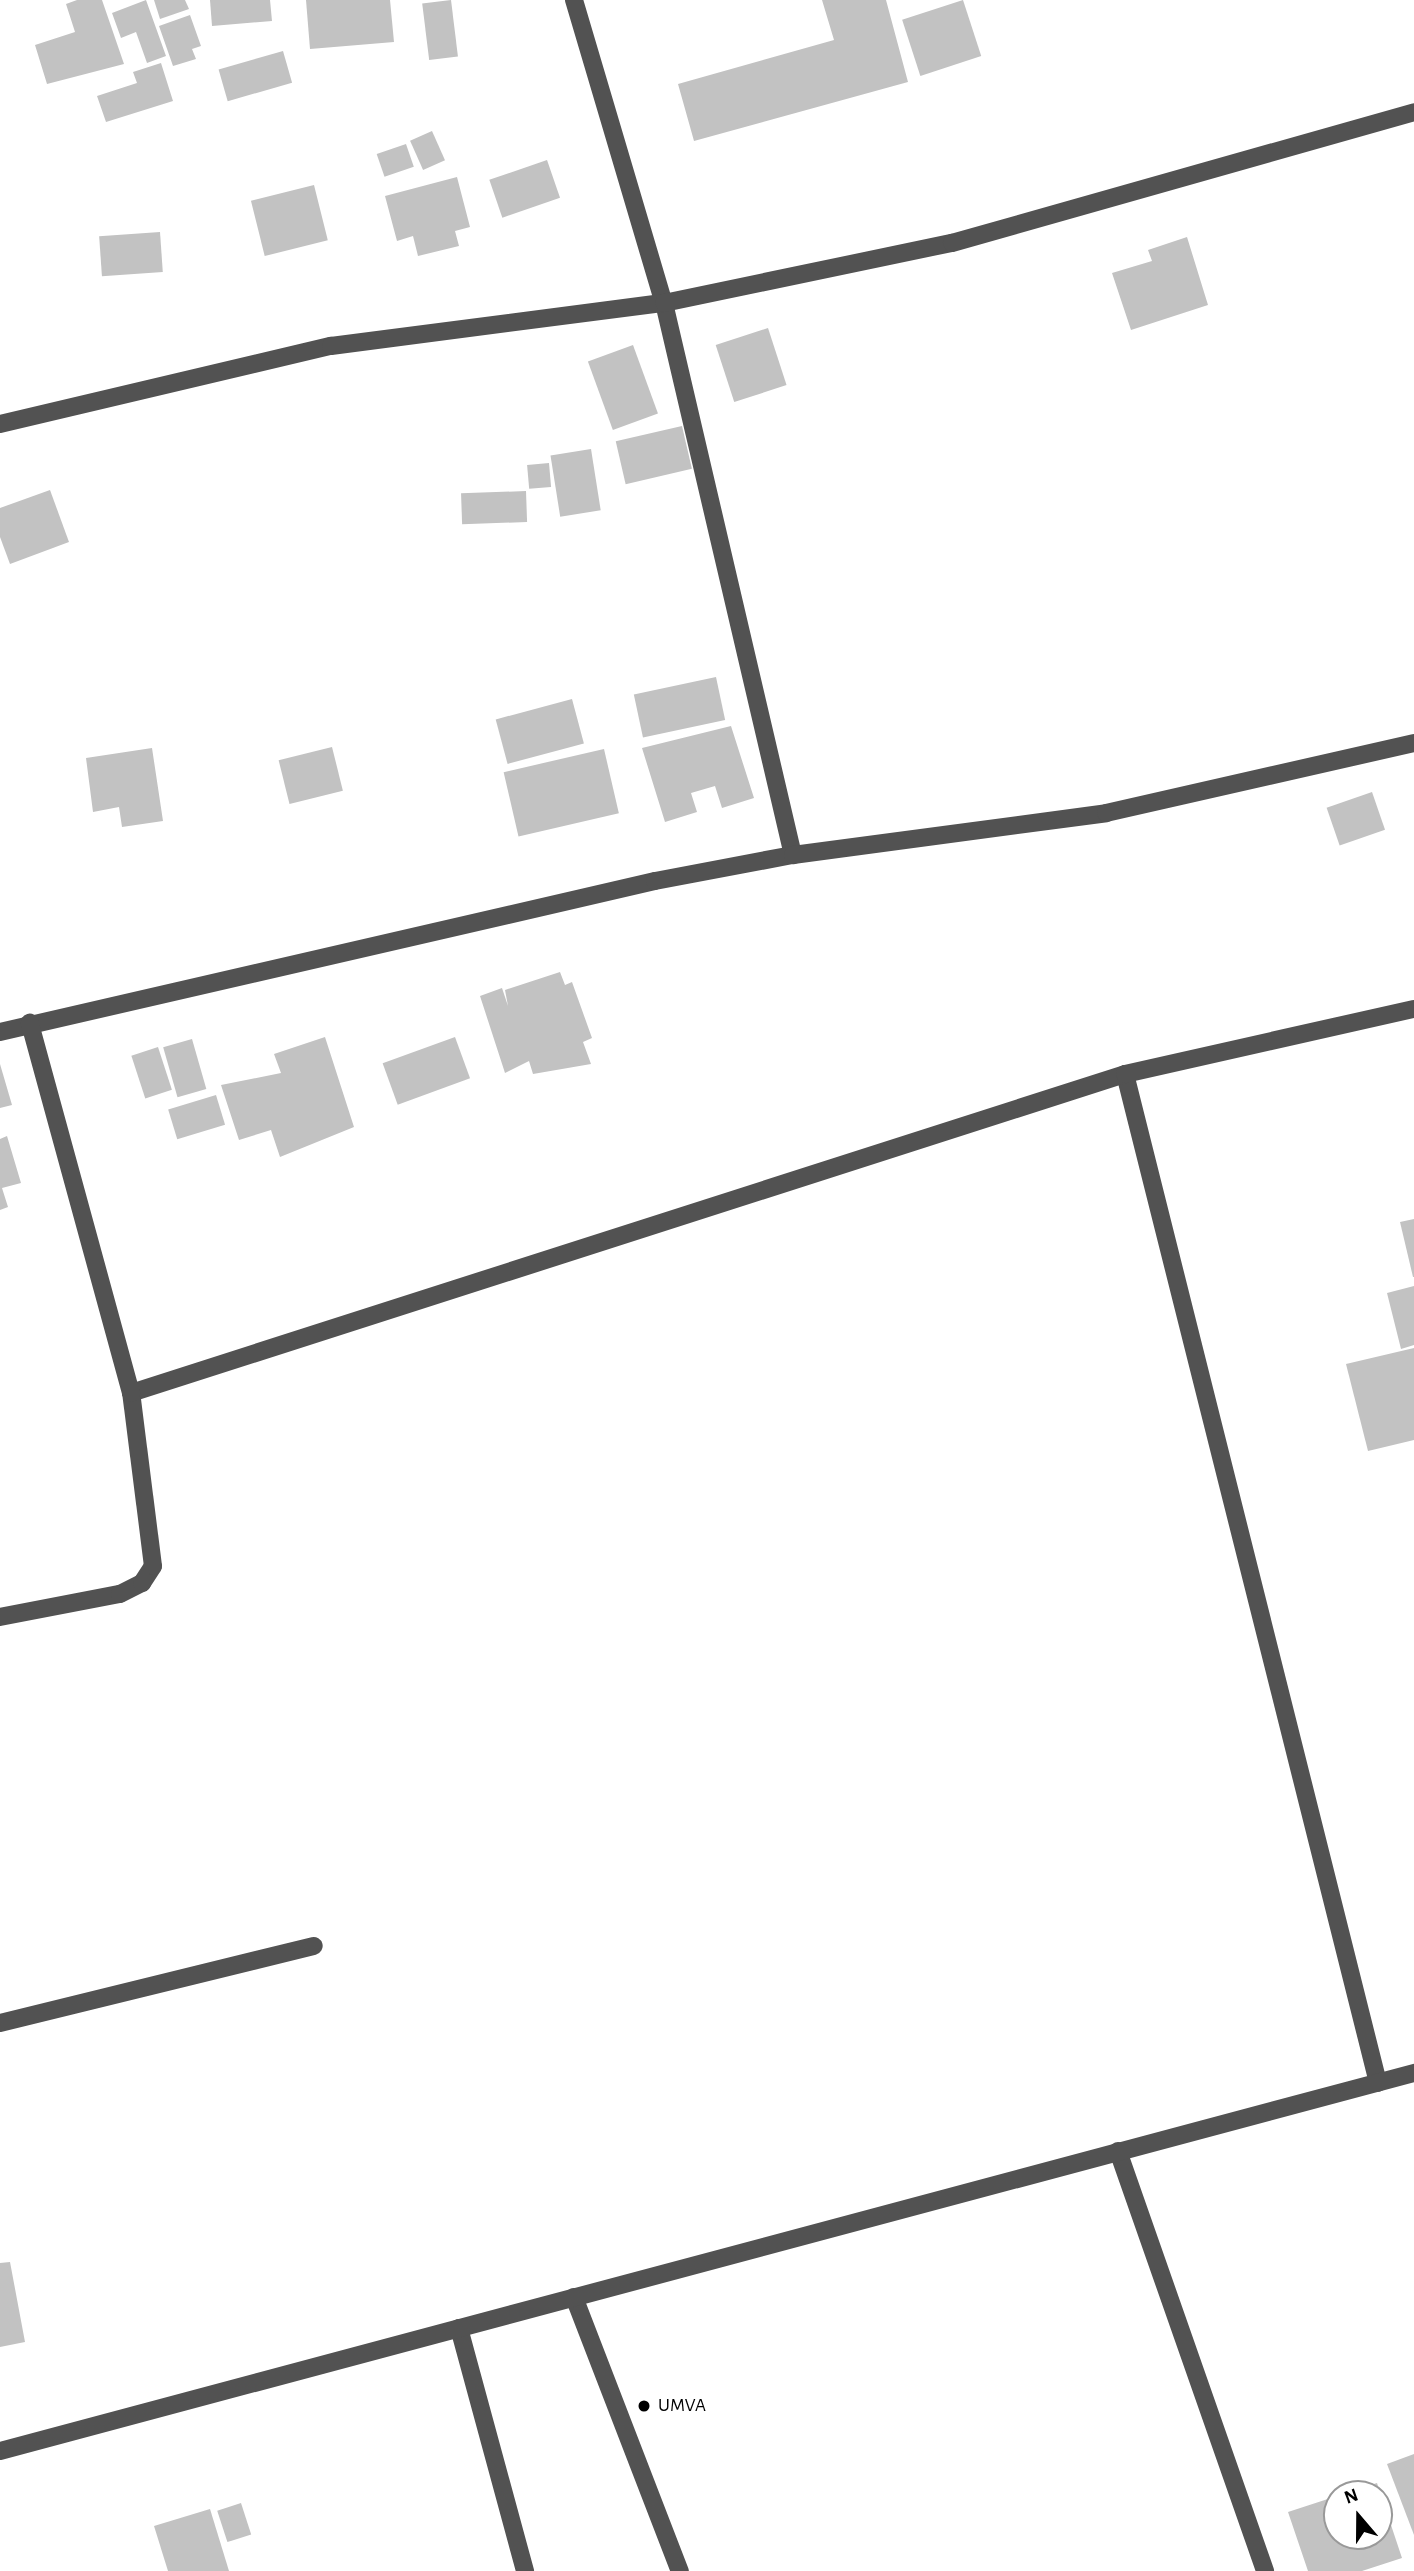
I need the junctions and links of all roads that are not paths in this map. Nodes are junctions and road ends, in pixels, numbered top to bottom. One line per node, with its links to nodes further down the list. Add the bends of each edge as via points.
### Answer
1 (573, 0): 3 (street)
2 (1414, 112): 3 (street, via 952,243)
3 (664, 303): 4 (street, via 331,346); 6 (street)
4 (0, 424)
5 (1414, 743): 6 (street, via 1106,813)
6 (793, 855): 8 (street)
7 (1414, 1009): 10 (street)
8 (30, 1023): 9 (street); 11 (street)
9 (0, 1032)
10 (1125, 1074): 11 (street); 16 (street)
11 (131, 1393): 12 (street, via 152,1556 148,1574 120,1594)
12 (0, 1617)
13 (314, 1946): 14 (street)
14 (0, 2023)
15 (1414, 2073): 16 (street)
16 (1378, 2083): 17 (street)
17 (1118, 2151): 18 (street); 23 (street)
18 (574, 2297): 19 (street); 22 (street)
19 (459, 2328): 20 (street); 21 (street)
20 (0, 2451)
21 (525, 2571)
22 (680, 2571)
23 (1265, 2571)

